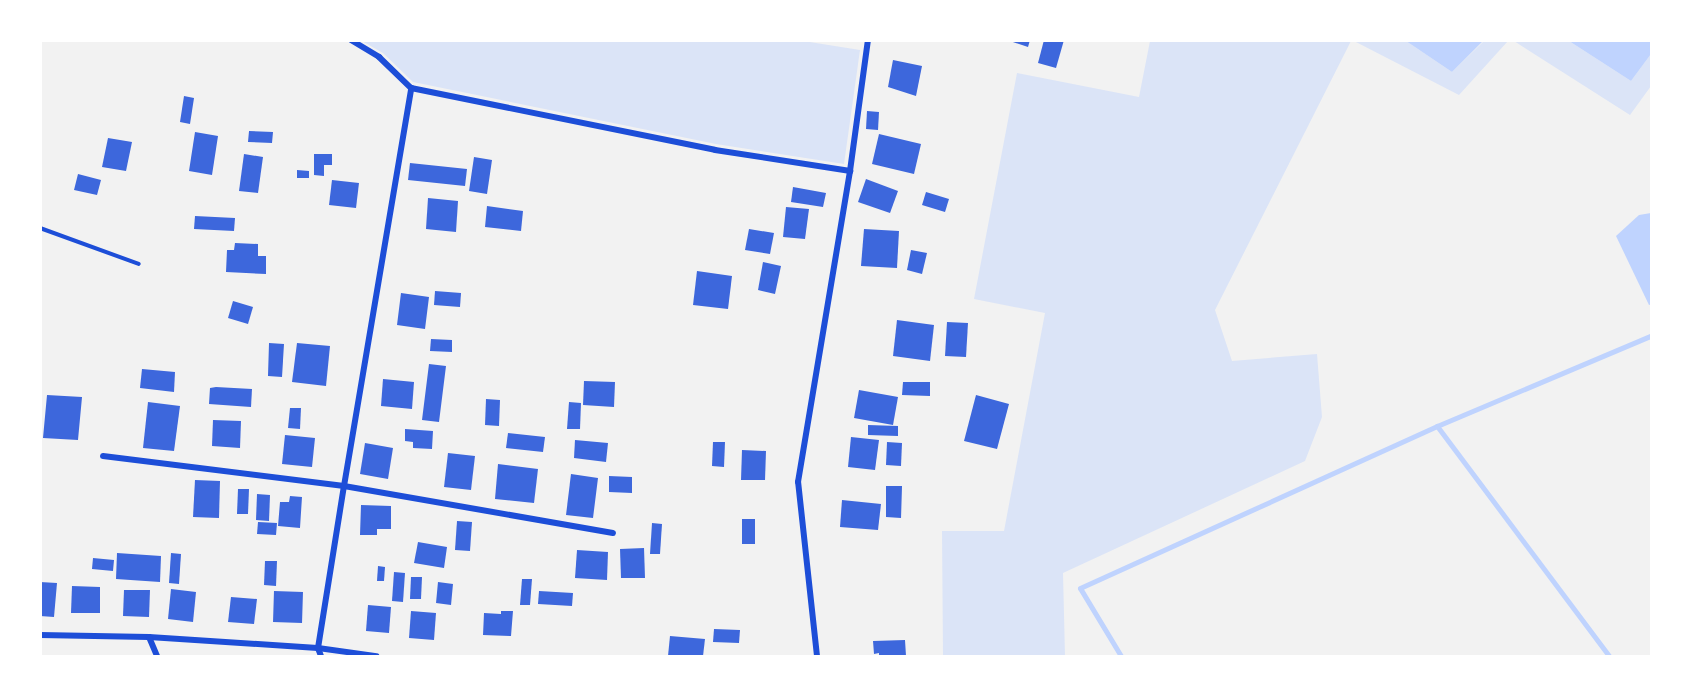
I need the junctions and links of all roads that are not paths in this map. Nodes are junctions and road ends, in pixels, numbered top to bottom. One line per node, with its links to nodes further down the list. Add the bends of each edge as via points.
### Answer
1 (351, 40): 3 (street, via 379,57)
2 (868, 40): 4 (street)
3 (411, 87): 4 (street, via 715,150); 8 (street)
4 (850, 171): 16 (street, via 798,482)
5 (40, 228): 6 (lane)
6 (139, 264)
7 (103, 456): 8 (street)
8 (344, 486): 9 (street); 12 (street)
9 (613, 533)
10 (40, 635): 11 (street)
11 (149, 637): 12 (street); 13 (street)
12 (318, 648): 14 (street); 15 (street)
13 (157, 657)
14 (321, 657)
15 (376, 657)
16 (817, 657)

